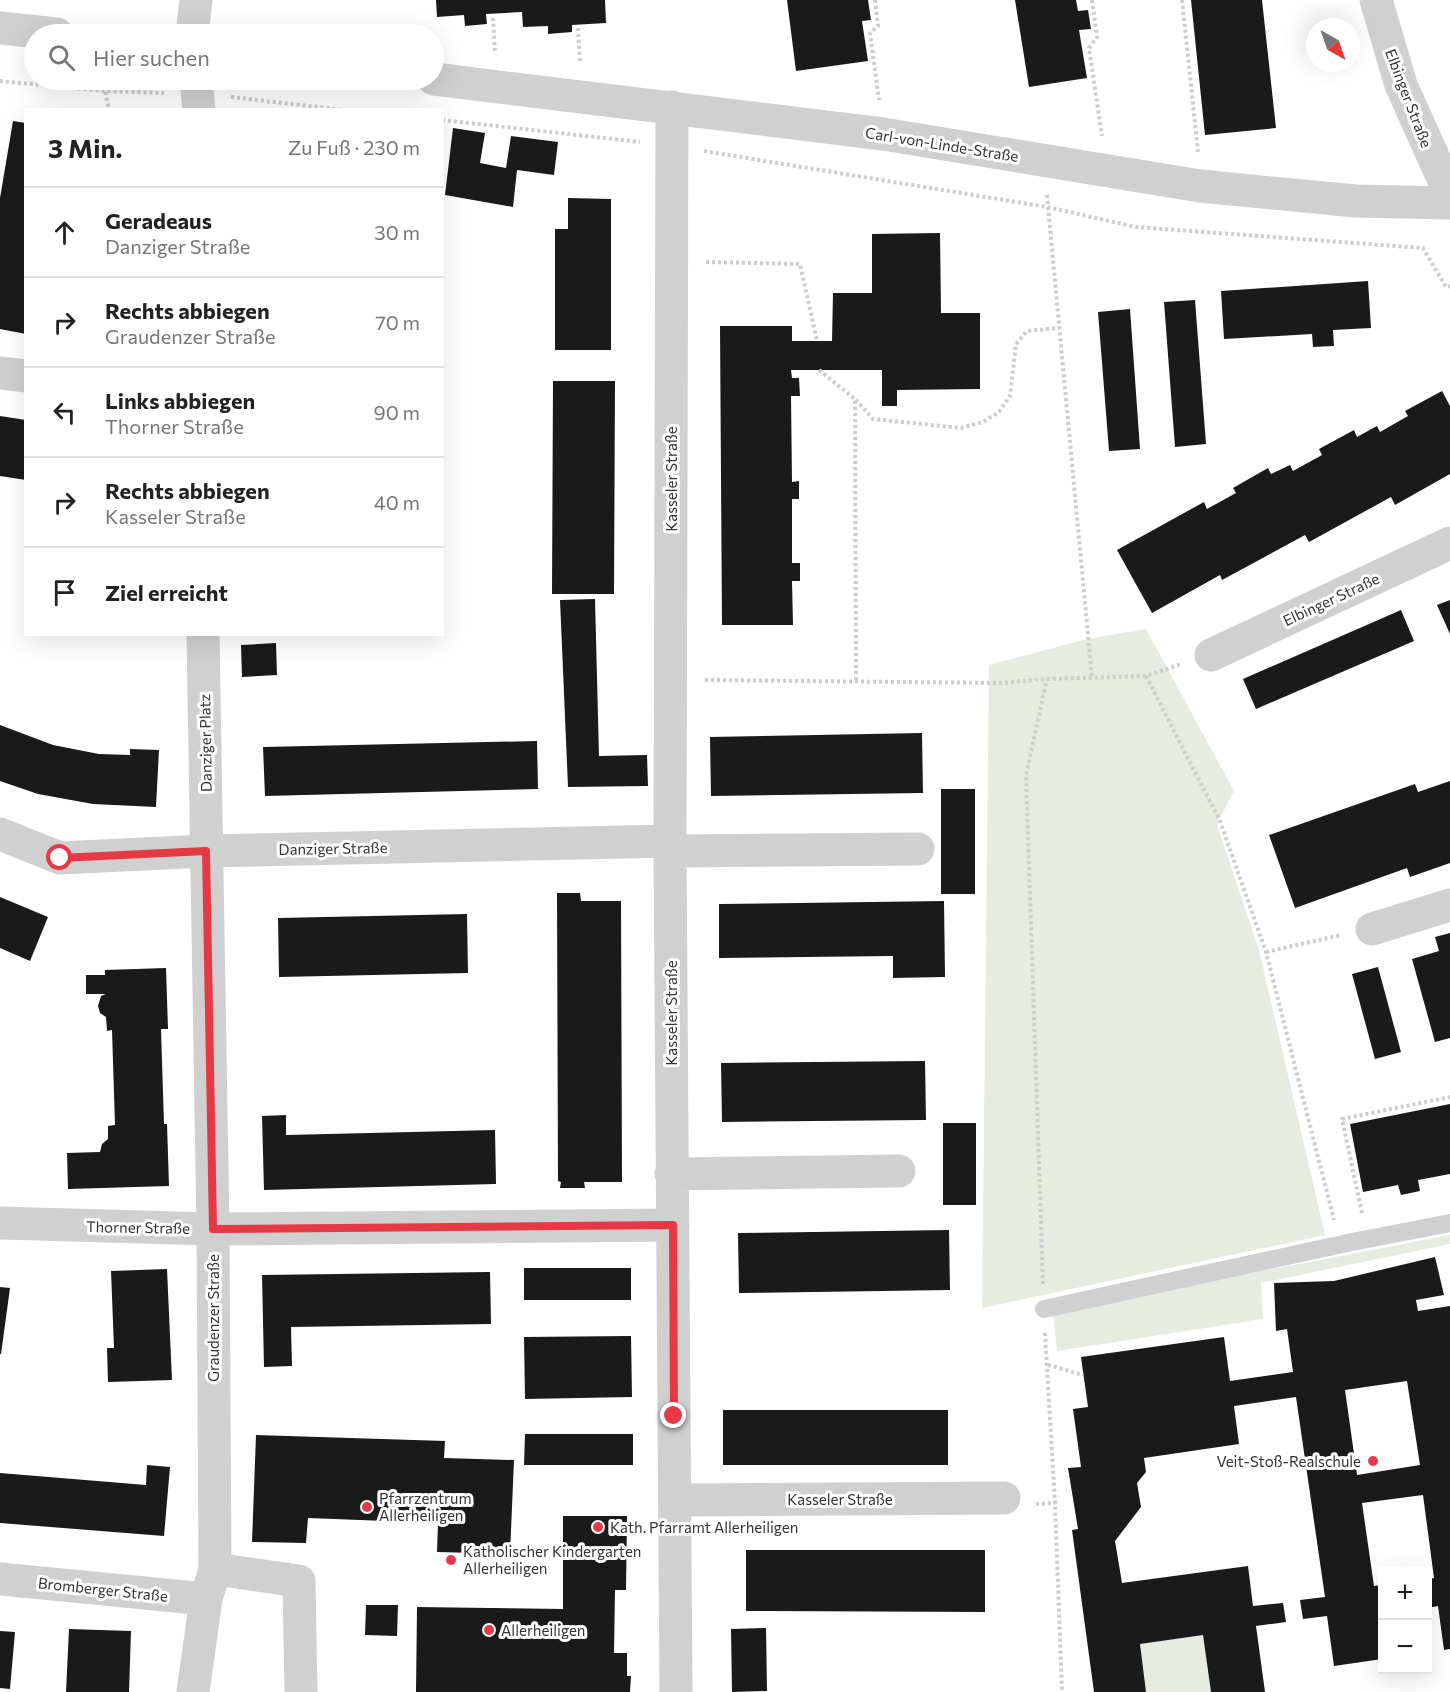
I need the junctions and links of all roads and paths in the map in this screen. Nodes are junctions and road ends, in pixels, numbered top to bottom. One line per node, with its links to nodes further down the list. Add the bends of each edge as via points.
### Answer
1 (196, 0): 7 (street)
2 (875, 0): 16 (path, via 878,26 870,33)
3 (1092, 0): 24 (path, via 1097,37 1089,48)
4 (1182, 0): 21 (path)
5 (1376, 0): 25 (street, Elbinger Straße, via 1401,85)
6 (493, 18): 11 (path)
7 (193, 24)
8 (0, 28): 10 (street)
9 (578, 28): 12 (path)
10 (24, 31)
11 (494, 36)
12 (579, 45)
13 (444, 80): 17 (street, Carl-von-Linde-Straße)
14 (105, 90): 18 (path)
15 (197, 90): 19 (street)
16 (878, 97)
17 (672, 106): 22 (street, Kasseler Straße); 23 (street, Carl-von-Linde-Straße)
18 (109, 108)
19 (199, 108)
20 (444, 120): 22 (path)
21 (1197, 140)
22 (671, 146): 27 (path); 28 (street, Kasseler Straße)
23 (1046, 161): 24 (street, Carl-von-Linde-Straße); 27 (path)
24 (1107, 171): 26 (street, Carl-von-Linde-Straße, via 1200,186 1355,201)
25 (1450, 194)
26 (1450, 203)
27 (1047, 207): 29 (path, via 1136,227 1422,248 1446,287); 30 (path)
28 (672, 261): 31 (path, via 800,264); 40 (street, Kasseler Straße)
29 (1450, 286)
30 (1058, 328): 35 (path, via 1026,331 1016,344 1010,396 999,412 983,422 961,428 873,419); 39 (path)
31 (818, 341)
32 (819, 370): 35 (path)
33 (0, 373): 34 (street)
34 (24, 376)
35 (855, 399): 42 (path)
36 (1450, 543): 38 (street, Elbinger Straße)
37 (203, 636): 46 (street, Danziger Platz)
38 (1211, 655)
39 (1092, 678): 41 (path); 49 (path, via 1146,676 1220,821)
40 (671, 679): 42 (path); 44 (street, Kasseler Straße)
41 (1047, 679): 42 (path, via 1001,683); 59 (path, via 1026,776)
42 (856, 680)
43 (0, 834): 46 (street, Danziger Straße, via 60,858)
44 (670, 846): 45 (street); 46 (street, Danziger Straße); 52 (street, Kasseler Straße)
45 (918, 849)
46 (206, 851): 56 (street, Graudenzer Straße)
47 (1450, 904): 48 (street)
48 (1372, 928): 49 (path)
49 (1266, 952): 58 (path)
50 (1450, 1097): 57 (path, via 1342,1119)
51 (899, 1171): 52 (street)
52 (671, 1174): 55 (street, Kasseler Straße)
53 (0, 1223): 56 (street, Thorner Straße)
54 (1450, 1223): 57 (lane)
55 (673, 1225): 56 (street, Thorner Straße); 63 (street, Kasseler Straße)
56 (213, 1229): 65 (street, Graudenzer Straße)
57 (1368, 1240): 58 (lane)
58 (1341, 1246): 59 (lane)
59 (1044, 1310): 60 (path)
60 (1048, 1365): 61 (path); 69 (path)
61 (1083, 1375)
62 (1004, 1498): 63 (street, Kasseler Straße)
63 (675, 1500): 68 (street, Kasseler Straße)
64 (0, 1579): 65 (street, Bromberger Straße)
65 (211, 1584): 66 (street, Graudenzer Straße); 67 (street, via 299,1581)
66 (193, 1692)
67 (301, 1692)
68 (676, 1692)
69 (1062, 1692)

